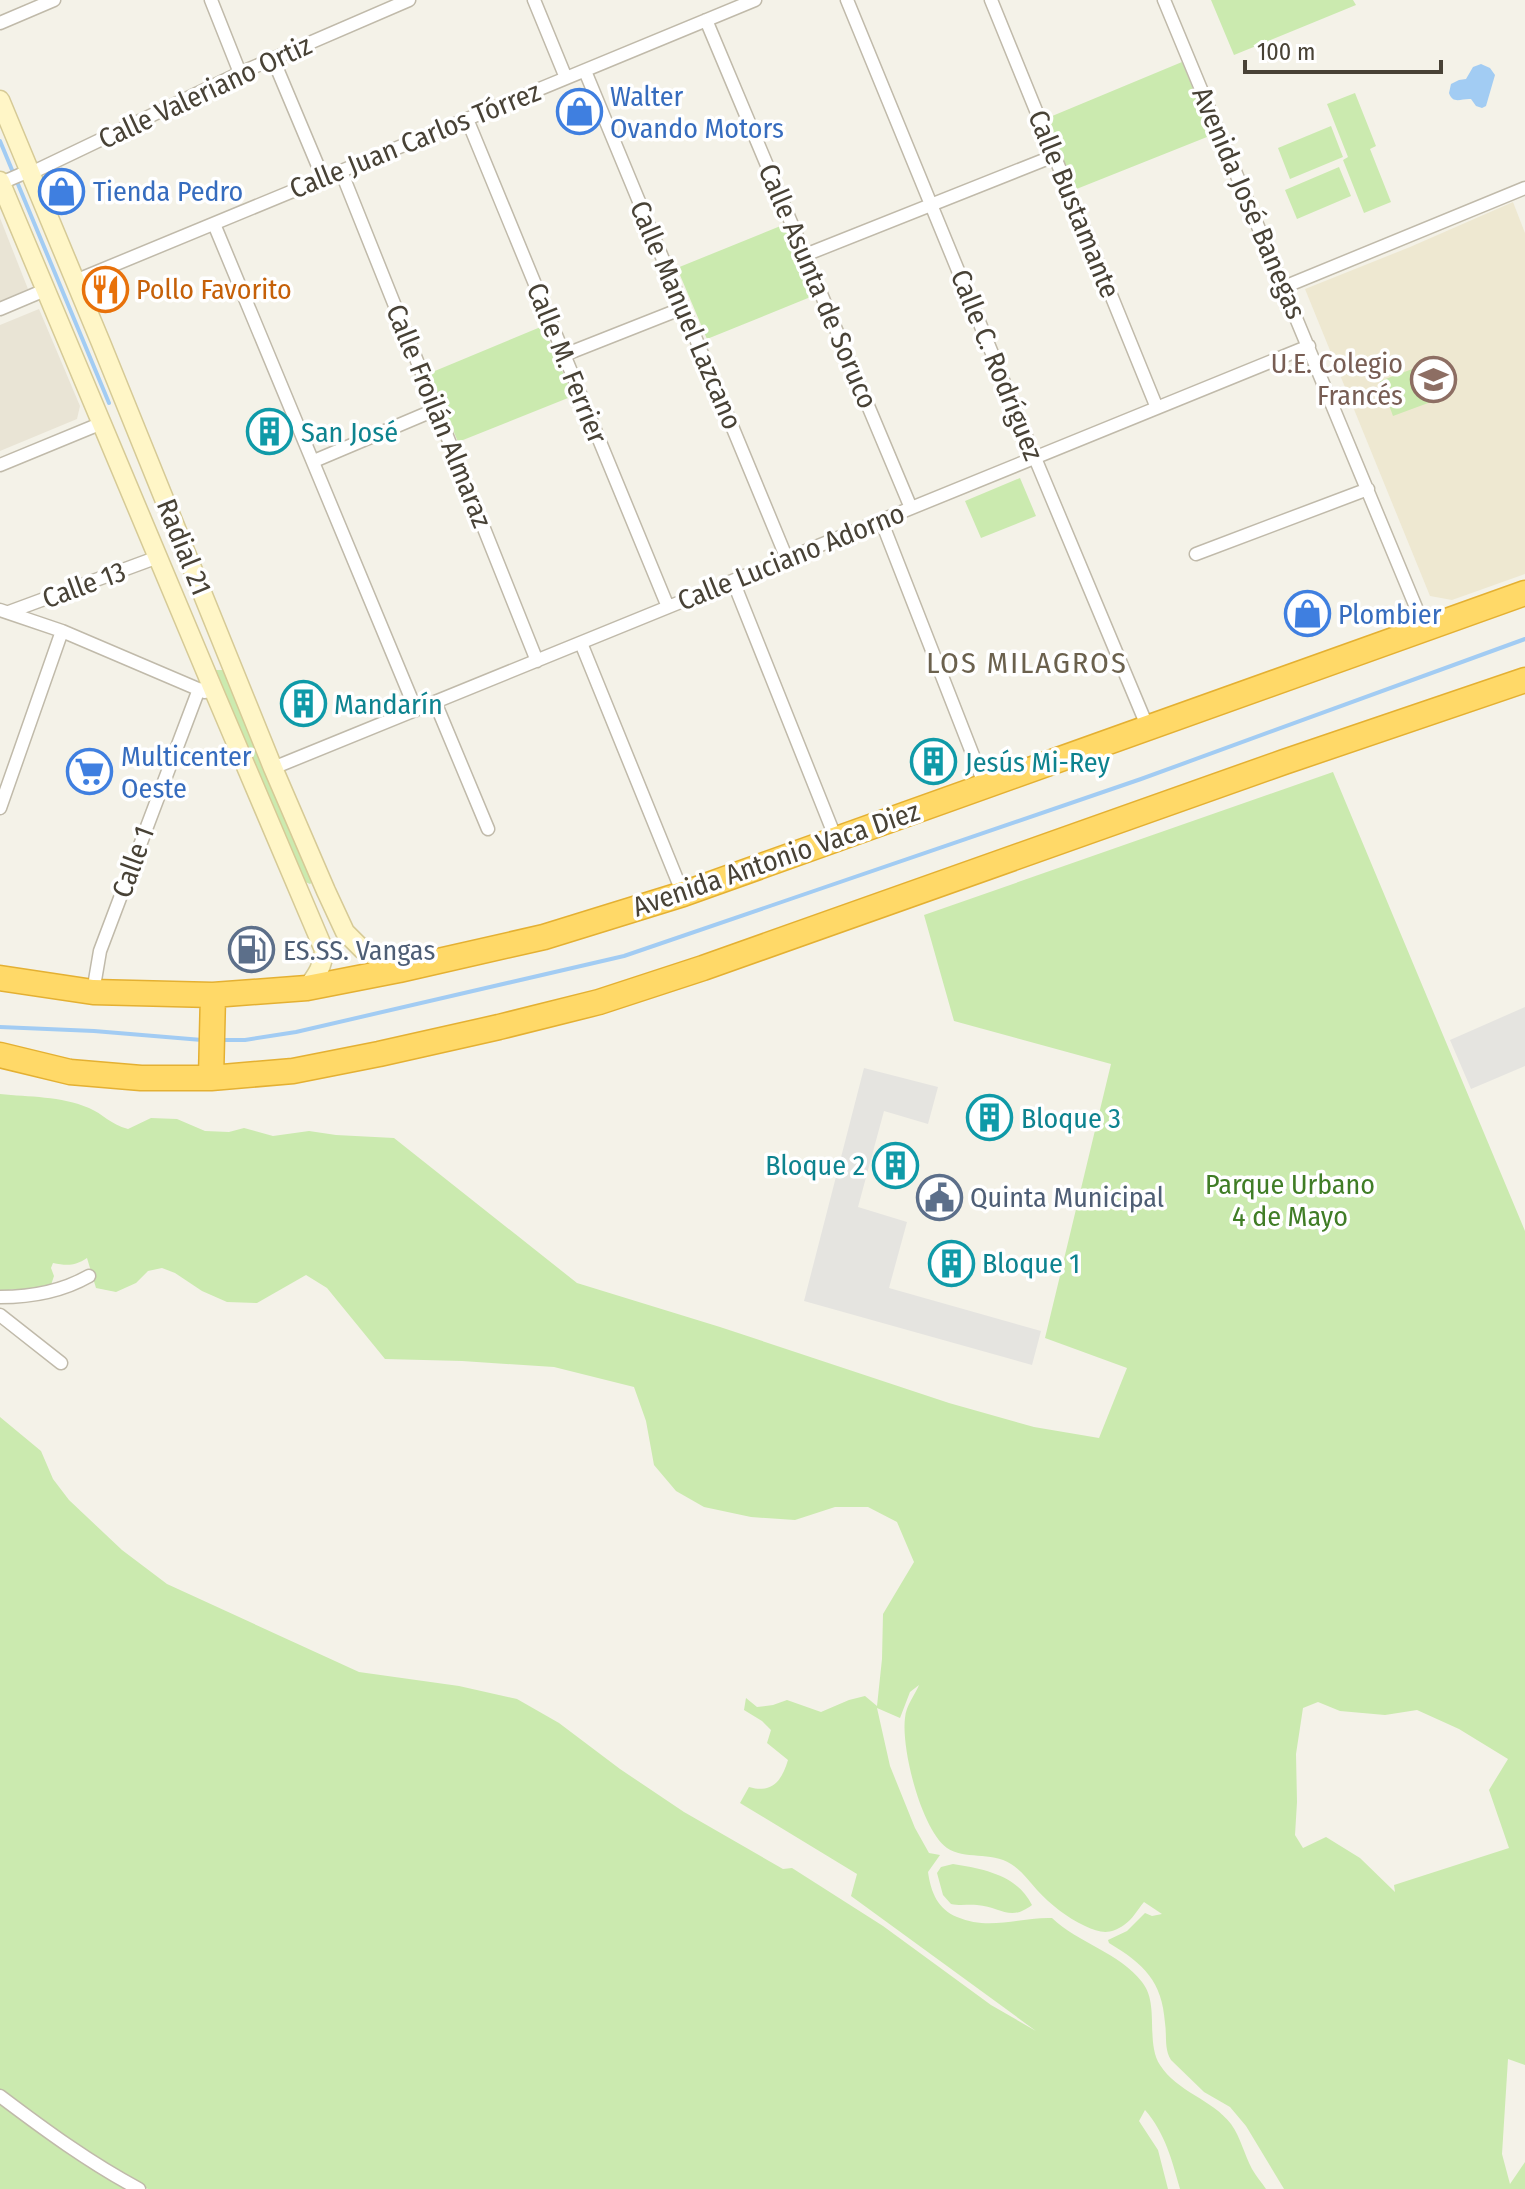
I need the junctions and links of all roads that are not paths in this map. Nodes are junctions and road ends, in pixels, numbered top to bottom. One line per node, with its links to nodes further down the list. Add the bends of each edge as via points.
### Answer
1 (54, 0): 10 (street)
2 (211, 0): 13 (street)
3 (409, 0): 11 (street, Calle Valeriano Ortiz)
4 (534, 0): 14 (street)
5 (847, 0): 23 (street, Calle C. Rodríguez)
6 (991, 0): 17 (street, Calle Bustamante)
7 (1164, 0): 27 (street, Avenida José Banegas)
8 (752, 1): 9 (street, Calle Juan Carlos Tórrez)
9 (706, 20): 12 (street, Calle Juan Carlos Tórrez); 25 (street, Calle Asunta de Soruco)
10 (0, 23)
11 (273, 59): 13 (street, Calle Valeriano Ortiz); 20 (street)
12 (585, 71): 14 (street, Calle Juan Carlos Tórrez); 29 (street, Calle Manuel Lazcano)
13 (240, 73): 19 (street, Calle Valeriano Ortiz)
14 (566, 78): 16 (street, Calle Juan Carlos Tórrez)
15 (0, 100): 19 (street, Radial 21)
16 (467, 119): 18 (street, Calle Juan Carlos Tórrez); 33 (street, Calle M. Ferrier)
17 (1054, 156): 23 (street); 34 (street, Calle Bustamante)
18 (341, 171): 20 (street, Calle Juan Carlos Tórrez); 35 (street, Calle Froilán Almaraz)
19 (26, 174): 21 (street, Calle Valeriano Ortiz); 26 (street, Radial 21)
20 (323, 178): 24 (street, Calle Juan Carlos Tórrez)
21 (3, 181): 28 (street, Radial 21)
22 (1525, 188): 27 (street)
23 (931, 205): 25 (street); 37 (street, Calle C. Rodríguez)
24 (214, 224): 26 (street, Calle Juan Carlos Tórrez); 38 (street)
25 (805, 255): 41 (street, Calle Asunta de Soruco)
26 (75, 281): 32 (street, Radial 21)
27 (1284, 287): 31 (street, Avenida José Banegas)
28 (45, 290): 30 (street); 32 (street, Radial 21)
29 (683, 308): 33 (street); 45 (street, Calle Manuel Lazcano)
30 (0, 309)
31 (1309, 346): 34 (street, Calle Luciano Adorno); 40 (street, Avenida José Banegas)
32 (87, 348): 36 (street, Radial 21); 59 (street, Radial 21)
33 (564, 355): 48 (street, Calle M. Ferrier)
34 (1157, 408): 37 (street, Calle Luciano Adorno)
35 (437, 409): 38 (street); 53 (street, Calle Froilán Almaraz)
36 (102, 423): 39 (street); 44 (street, Radial 21)
37 (1035, 458): 41 (street, Calle Luciano Adorno); 58 (street, Calle C. Rodríguez)
38 (314, 461): 57 (street)
39 (0, 465)
40 (1368, 489): 43 (street); 50 (street, Avenida José Banegas)
41 (911, 508): 42 (street, Calle Luciano Adorno)
42 (881, 520): 45 (street, Calle Luciano Adorno); 60 (street)
43 (1196, 554)
44 (158, 557): 49 (street, Calle 13); 55 (street, Radial 21)
45 (787, 559): 46 (street, Calle Luciano Adorno)
46 (733, 581): 48 (street, Calle Luciano Adorno); 63 (street)
47 (1525, 593): 50 (highway, Avenida Antonio Vaca Diez)
48 (668, 607): 52 (street, Calle Luciano Adorno)
49 (4, 611): 51 (street)
50 (1425, 629): 58 (highway, Avenida Antonio Vaca Diez)
51 (62, 631): 55 (street); 61 (street)
52 (581, 643): 53 (street, Calle Luciano Adorno); 65 (street)
53 (537, 661): 56 (street, Calle Luciano Adorno)
54 (1525, 680): 73 (highway, via 599,1002 293,1071)
55 (207, 693): 66 (street, Radial 21); 70 (street, Calle 1, via 100,951)
56 (435, 702): 57 (street, Calle Luciano Adorno); 62 (street)
57 (416, 710): 59 (street, Calle Luciano Adorno)
58 (1148, 728): 60 (highway, Avenida Antonio Vaca Diez)
59 (273, 768): 64 (street, Radial 21)
60 (985, 786): 63 (highway, Avenida Antonio Vaca Diez)
61 (0, 808)
62 (488, 829)
63 (836, 839): 65 (highway, Avenida Antonio Vaca Diez)
64 (326, 891): 66 (street); 67 (street, Radial 21, via 345,932 362,949)
65 (683, 894): 67 (highway, Avenida Antonio Vaca Diez, via 544,937)
66 (304, 899): 69 (street, Radial 21, via 324,950 324,963)
67 (399, 970): 69 (highway, Avenida Antonio Vaca Diez)
68 (0, 978): 70 (highway, Avenida Antonio Vaca Diez)
69 (307, 988): 71 (highway, Avenida Antonio Vaca Diez)
70 (93, 992): 71 (highway, Avenida Antonio Vaca Diez)
71 (212, 1006): 73 (highway)
72 (6, 1057): 73 (highway, via 70,1072 141,1078)
73 (211, 1072)
74 (89, 1276): 75 (street, via 46,1294)
75 (0, 1297)
76 (0, 1315): 77 (street)
77 (61, 1363)
78 (0, 2096): 79 (street)
79 (139, 2189)

